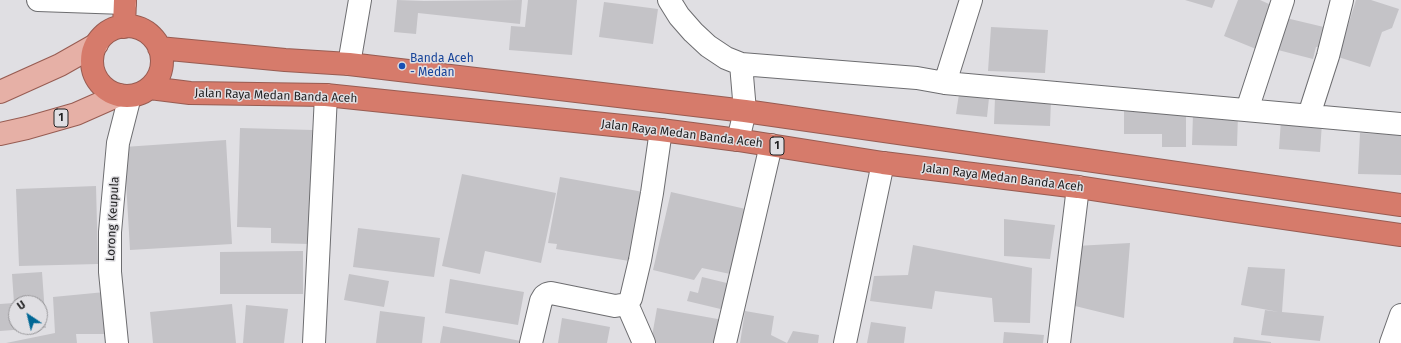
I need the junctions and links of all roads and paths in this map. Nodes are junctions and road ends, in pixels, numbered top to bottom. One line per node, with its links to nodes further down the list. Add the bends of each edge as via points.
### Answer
1 (38, 0): 7 (street)
2 (360, 0): 11 (street)
3 (669, 0): 12 (street, via 679,16 708,46)
4 (971, 0): 13 (street)
5 (1283, 0): 18 (street)
6 (1342, 0): 20 (street)
7 (125, 2): 8 (highway)
8 (124, 27): 9 (highway, via 104,35); 10 (highway, via 146,31)
9 (97, 44): 15 (main road, via 60,65); 17 (highway, via 92,64 95,75 109,91)
10 (159, 48): 11 (highway); 14 (highway, via 162,69)
11 (349, 64): 19 (highway)
12 (740, 64): 13 (street); 19 (street)
13 (945, 82): 18 (street)
14 (150, 88): 16 (highway, Jalan Raya Medan Banda Aceh / 1, via 190,94); 17 (highway, via 141,94)
15 (0, 92)
16 (326, 95): 22 (highway, Jalan Raya Medan Banda Aceh / 1); 33 (street)
17 (125, 96): 23 (main road, 1, via 76,114); 32 (street, Lorong Keupula, via 110,232 110,272)
18 (1247, 110): 20 (street)
19 (745, 111): 24 (street); 28 (highway)
20 (1309, 115): 21 (street)
21 (1401, 124)
22 (661, 130): 24 (highway, Jalan Raya Medan Banda Aceh / 1); 30 (street, via 640,260 631,298)
23 (0, 134)
24 (738, 140): 25 (highway, Jalan Raya Medan Banda Aceh / 1)
25 (771, 146): 26 (highway, Jalan Raya Medan Banda Aceh / 1); 36 (street)
26 (883, 163): 27 (highway, Jalan Raya Medan Banda Aceh / 1); 37 (street)
27 (1078, 187): 29 (highway, Jalan Raya Medan Banda Aceh / 1); 38 (street)
28 (1401, 205)
29 (1401, 235)
30 (627, 304): 34 (street, via 615,306 547,294 541,301); 35 (street)
31 (1401, 315): 39 (street)
32 (117, 343)
33 (314, 343)
34 (531, 343)
35 (644, 343)
36 (725, 343)
37 (845, 343)
38 (1059, 343)
39 (1391, 343)

